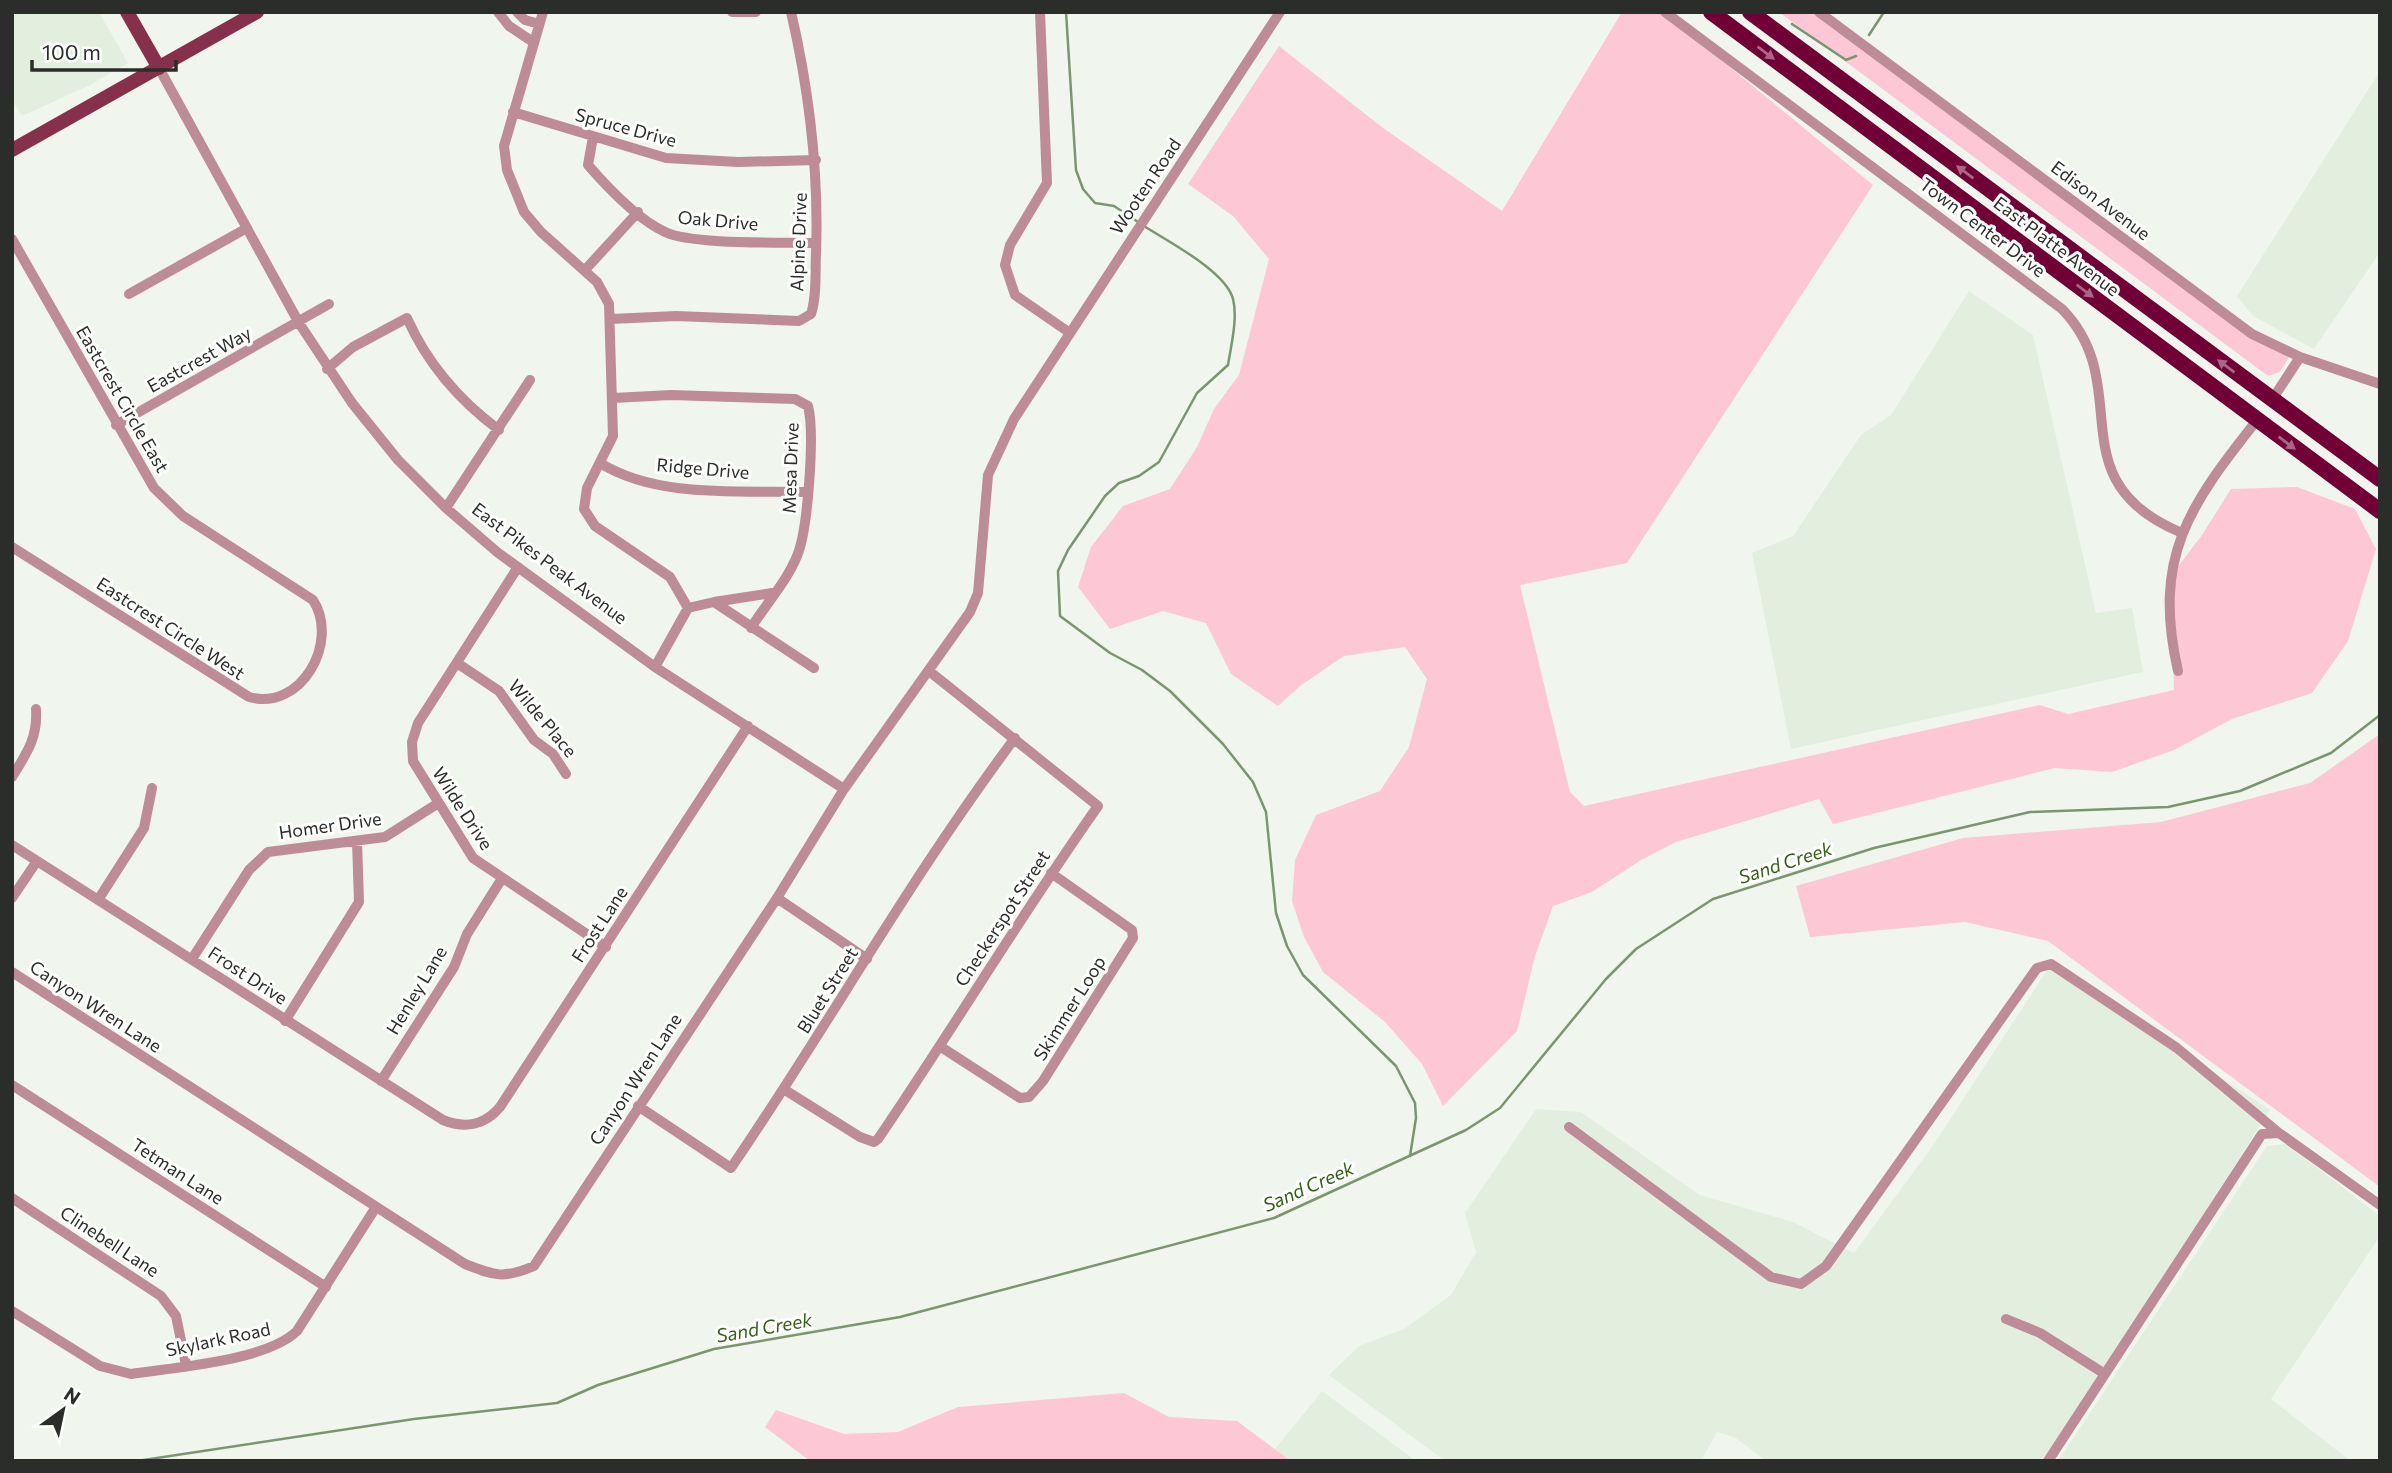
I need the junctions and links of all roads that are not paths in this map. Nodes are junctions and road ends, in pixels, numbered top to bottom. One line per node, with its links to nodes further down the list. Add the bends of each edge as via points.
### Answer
1 (127, 12): 17 (main road, East Pikes Peak Avenue)
2 (257, 12): 17 (main road)
3 (498, 12): 16 (street)
4 (517, 12): 15 (street)
5 (543, 12): 15 (street)
6 (732, 12): 7 (street)
7 (756, 12)
8 (791, 12): 21 (street, Alpine Drive, via 811,107)
9 (1040, 12): 31 (street, via 1047,183 1010,246 1005,265 1015,295)
10 (1280, 12): 31 (street, Wooten Road)
11 (1665, 12): 48 (street, Town Center Drive, via 2062,309 2082,332 2095,365 2101,439 2112,473 2141,511 2154,522)
12 (1711, 12): 34 (highway, East Platte Avenue, one-way to 34)
13 (1750, 12): 39 (highway, East Platte Avenue, one-way to 13)
14 (1819, 12): 32 (street, Edison Avenue, via 2242,327)
15 (539, 24): 16 (street)
16 (533, 42): 18 (street)
17 (159, 68): 20 (main road); 23 (street, East Pikes Peak Avenue)
18 (513, 112): 19 (street, Spruce Drive); 26 (street, via 504,158 519,203 541,232)
19 (593, 137): 21 (street, Spruce Drive, via 666,158); 22 (street, Oak Drive, via 588,165)
20 (12, 150)
21 (816, 160): 25 (street, Alpine Drive)
22 (638, 212): 25 (street, Oak Drive, via 664,232 688,238); 26 (street)
23 (247, 228): 27 (street); 30 (street, East Pikes Peak Avenue)
24 (12, 239): 41 (street, Eastcrest Circle East)
25 (816, 243): 29 (street, Alpine Drive, via 813,307 805,319)
26 (585, 271): 29 (street, via 607,297)
27 (129, 294)
28 (329, 304): 30 (street, Eastcrest Way)
29 (611, 318): 38 (street)
30 (299, 323): 33 (street, East Pikes Peak Avenue); 41 (street, Eastcrest Way)
31 (1070, 333): 35 (street, Wooten Road)
32 (2300, 357): 37 (street, Edison Avenue); 39 (street)
33 (327, 369): 42 (street, via 353,347 407,318 427,358); 46 (street, East Pikes Peak Avenue, via 371,429)
34 (2197, 375): 39 (highway, via 2245,398); 40 (highway, East Platte Avenue)
35 (1041, 379): 59 (street, Canyon Wren Lane, via 1014,419 988,475 978,593)
36 (530, 380): 42 (street)
37 (2380, 384)
38 (612, 398): 43 (street, via 613,436); 45 (street, Mesa Drive, via 708,396 802,401 810,414)
39 (2272, 400): 44 (highway, East Platte Avenue)
40 (2257, 420): 47 (highway, East Platte Avenue, one-way to 47); 48 (street, via 2207,486)
41 (116, 425): 57 (street, Eastcrest Circle East, via 147,479 173,508 313,600 324,631)
42 (499, 430): 46 (street)
43 (600, 463): 45 (street, Ridge Drive, via 624,476 681,488); 53 (street, via 579,510 594,526 670,577)
44 (2380, 479)
45 (807, 492): 51 (street, Mesa Drive, via 802,544)
46 (446, 508): 50 (street, East Pikes Peak Avenue)
47 (2379, 511)
48 (2182, 533): 60 (street, via 2168,601)
49 (12, 547): 57 (street, Eastcrest Circle West, via 239,693 274,703 295,689)
50 (518, 567): 55 (street, Wilde Drive); 56 (street, East Pikes Peak Avenue)
51 (772, 593): 52 (street); 54 (street, Mesa Drive)
52 (713, 602): 53 (street); 54 (street)
53 (688, 608): 56 (street)
54 (751, 628): 58 (street)
55 (457, 663): 64 (street, Wilde Place, via 499,691 534,740 553,754); 68 (street, Wilde Drive, via 418,723 412,742 413,761)
56 (655, 667): 62 (street, East Pikes Peak Avenue)
57 (310, 668)
58 (814, 668)
59 (929, 671): 63 (street, Checkerspot Street); 67 (street, Canyon Wren Lane)
60 (2178, 671)
61 (36, 709): 65 (street, via 34,741)
62 (748, 726): 67 (street, East Pikes Peak Avenue); 77 (street, Frost Lane)
63 (1015, 738): 72 (street, Checkerspot Street, via 1098,806); 79 (street, Bluet Street, via 956,818)
64 (566, 774)
65 (12, 777)
66 (152, 788): 76 (street, via 144,828)
67 (844, 789): 75 (street, Canyon Wren Lane)
68 (437, 804): 69 (street, Homer Drive, via 393,833); 73 (street, Wilde Drive, via 472,858)
69 (357, 841): 78 (street, Homer Drive, via 276,850 260,858); 81 (street, via 359,902)
70 (12, 845): 71 (street, Frost Drive)
71 (37, 861): 74 (street); 76 (street, Frost Drive)
72 (1051, 873): 82 (street, Checkerspot Street); 82 (street, Skimmer Loop, via 1132,930 1133,939 1084,1018 1029,1097 1020,1098)
73 (501, 880): 77 (street, Wilde Drive); 83 (street, Henley Lane, via 467,934 454,967)
74 (12, 898)
75 (776, 898): 79 (street); 86 (street, Canyon Wren Lane)
76 (98, 900): 78 (street, Frost Drive)
77 (606, 947): 87 (street, Frost Lane, via 500,1107 485,1121)
78 (192, 959): 81 (street, Frost Drive)
79 (867, 959): 85 (street, Bluet Street)
80 (12, 972): 92 (street, Canyon Wren Lane)
81 (285, 1021): 83 (street, Frost Drive)
82 (941, 1047): 85 (street, Checkerspot Street, via 874,1142)
83 (381, 1081): 87 (street, Frost Drive, via 443,1120)
84 (12, 1085): 93 (street, Tetman Lane)
85 (785, 1090): 86 (street, Bluet Street, via 731,1168)
86 (638, 1106): 92 (street, Canyon Wren Lane, via 534,1266 516,1274 494,1276 466,1264)
87 (468, 1125)
88 (1569, 1127): 89 (street, via 1771,1277 1801,1284 1826,1266 2037,968 2051,964 2176,1048)
89 (2279, 1133): 91 (street); 97 (street, via 2262,1135)
90 (12, 1198): 96 (street, Clinebell Lane, via 161,1296 176,1316)
91 (2380, 1205)
92 (376, 1207): 93 (street, Skylark Road)
93 (326, 1287): 96 (street, Skylark Road, via 286,1342 262,1352)
94 (12, 1311): 96 (street, Skylark Road, via 111,1371 131,1374)
95 (2006, 1319): 97 (street, via 2040,1333)
96 (186, 1365)
97 (2105, 1374): 98 (street)
98 (2048, 1461)

